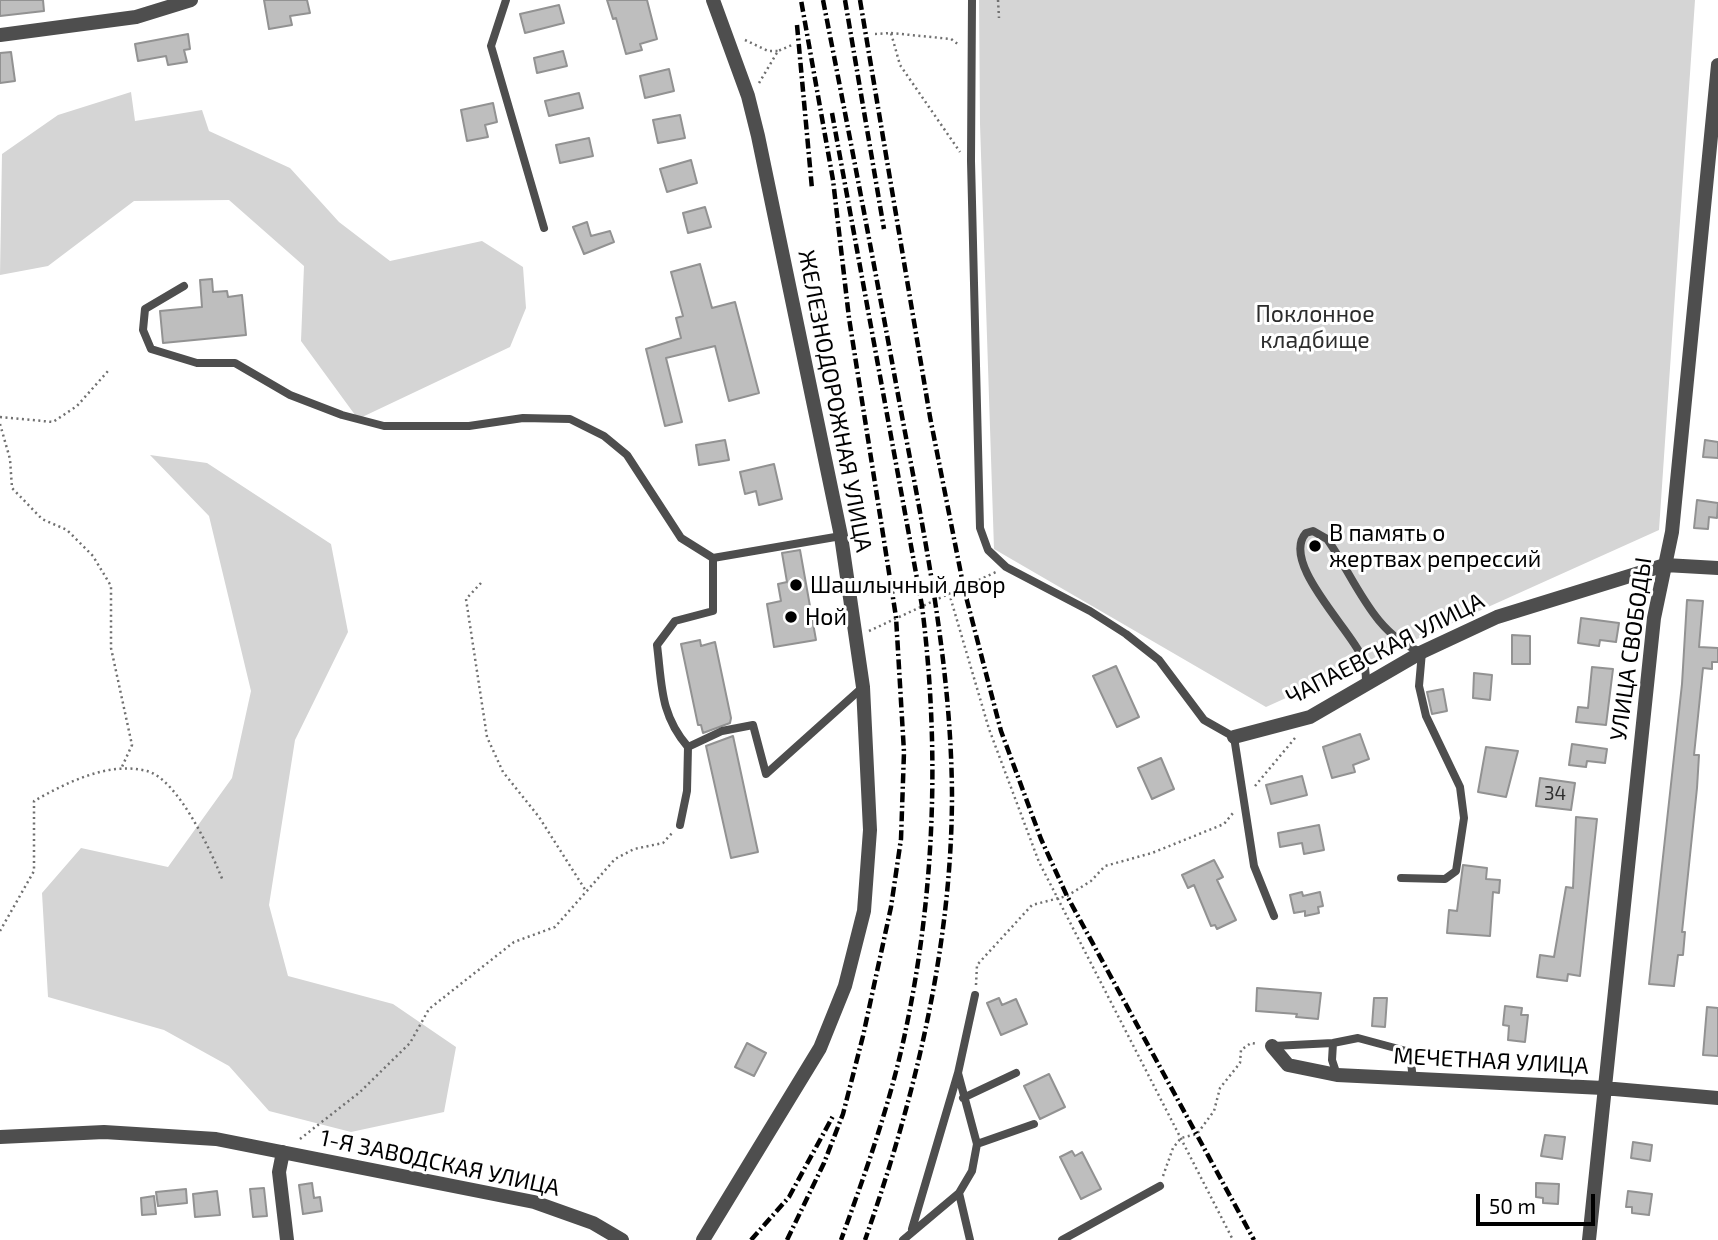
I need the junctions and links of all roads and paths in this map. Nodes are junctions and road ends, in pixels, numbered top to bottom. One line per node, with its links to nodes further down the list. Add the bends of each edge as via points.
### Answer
1 (191, 0): 9 (street, via 136,16)
2 (506, 0): 17 (lane, via 491,46)
3 (713, 0): 10 (street, ЖЕЛЕЗНОДОРОЖНАЯ УЛИЦА)
4 (972, 0): 13 (lane)
5 (998, 0): 6 (path)
6 (999, 18)
7 (891, 33): 8 (path); 13 (path, via 951,39); 16 (path, via 900,65 919,96 951,143)
8 (875, 34)
9 (0, 35)
10 (728, 40): 12 (path); 15 (street, ЖЕЛЕЗНОДОРОЖНАЯ УЛИЦА)
11 (792, 45): 12 (path)
12 (778, 51): 15 (path)
13 (973, 56): 16 (lane)
14 (1718, 65): 24 (street, УЛИЦА СВОБОДЫ)
15 (748, 96): 22 (street, ЖЕЛЕЗНОДОРОЖНАЯ УЛИЦА)
16 (971, 161): 25 (lane, via 980,528 988,550)
17 (544, 228)
18 (184, 286): 23 (lane, via 145,309 143,330 151,349 197,363 235,363 290,395 384,426 570,419 604,436 627,455 681,538)
19 (108, 371): 20 (path, via 77,406 53,422)
20 (0, 417)
21 (0, 424): 36 (path, via 12,488 43,519 67,530 93,556 111,586 111,648 132,745)
22 (841, 536): 23 (lane); 29 (street, ЖЕЛЕЗНОДОРОЖНАЯ УЛИЦА)
23 (713, 558): 35 (lane, via 713,611 675,621 657,645 664,706 673,730)
24 (1665, 565): 26 (street, ЧАПАЕВСКАЯ УЛИЦА); 30 (street, ЧАПАЕВСКАЯ УЛИЦА, via 1497,617); 52 (street, УЛИЦА СВОБОДЫ, via 1654,618)
25 (1006, 567): 28 (path); 34 (lane, via 1126,634 1159,660 1204,720)
26 (1718, 568)
27 (481, 583): 41 (path, via 466,599 487,737 503,772 539,817)
28 (949, 593): 29 (path); 42 (path, via 989,729)
29 (857, 638): 32 (street, ЖЕЛЕЗНОДОРОЖНАЯ УЛИЦА)
30 (1422, 652): 31 (street, ЧАПАЕВСКАЯ УЛИЦА); 31 (lane, via 1399,642 1384,628 1327,539 1321,533 1306,533 1300,549 1304,565 1362,656); 39 (lane, via 1419,686 1426,716 1460,787 1464,818 1456,871 1445,879)
31 (1367, 684): 33 (street, ЧАПАЕВСКАЯ УЛИЦА)
32 (863, 687): 35 (lane, via 766,774 753,725 722,731); 65 (street, ЖЕЛЕЗНОДОРОЖНАЯ УЛИЦА, via 870,830 864,911 845,986 820,1048)
33 (1310, 717): 34 (street, ЧАПАЕВСКАЯ УЛИЦА); 37 (path)
34 (1234, 737): 37 (lane)
35 (688, 747): 38 (lane)
36 (121, 769): 40 (path, via 149,771 179,798 208,843); 44 (path, via 75,778 34,802 34,871)
37 (1243, 802): 42 (path, via 1224,824 1105,866 1091,881); 43 (lane, via 1254,866)
38 (680, 825): 41 (path, via 663,843 615,859)
39 (1401, 878)
40 (223, 881)
41 (586, 891): 59 (path, via 555,927 514,942 429,1009 410,1043 359,1092)
42 (1056, 899): 45 (path, via 1032,905 977,965); 57 (path)
43 (1274, 916)
44 (0, 931)
45 (975, 995): 48 (lane)
46 (1333, 1043): 47 (lane); 50 (lane); 51 (lane, via 1358,1038 1409,1052)
47 (1272, 1046): 50 (street, МЕЧЕТНАЯ УЛИЦА, via 1288,1065); 57 (path, via 1251,1043 1241,1050 1240,1063 1220,1088 1214,1111 1197,1134)
48 (958, 1073): 53 (lane); 62 (lane)
49 (1016, 1073): 53 (lane)
50 (1337, 1075): 51 (street, МЕЧЕТНАЯ УЛИЦА)
51 (1413, 1081): 52 (street, МЕЧЕТНАЯ УЛИЦА)
52 (1603, 1088): 54 (street, МЕЧЕТНАЯ УЛИЦА); 70 (street, УЛИЦА СВОБОДЫ)
53 (963, 1098): 58 (lane)
54 (1718, 1098)
55 (1034, 1124): 58 (lane)
56 (0, 1137): 59 (street, 1-Я ЗАВОДСКАЯ УЛИЦА, via 104,1132 216,1139)
57 (1181, 1138): 60 (path); 69 (path)
58 (977, 1144): 61 (lane, via 972,1171)
59 (284, 1152): 63 (street, via 279,1172); 64 (street, 1-Я ЗАВОДСКАЯ УЛИЦА, via 534,1202 593,1223)
60 (1160, 1186): 68 (lane)
61 (959, 1193): 62 (lane); 67 (lane)
62 (912, 1229): 66 (lane)
63 (287, 1240)
64 (622, 1240)
65 (703, 1240)
66 (903, 1240)
67 (970, 1240)
68 (1062, 1240)
69 (1233, 1240)
70 (1589, 1240)

